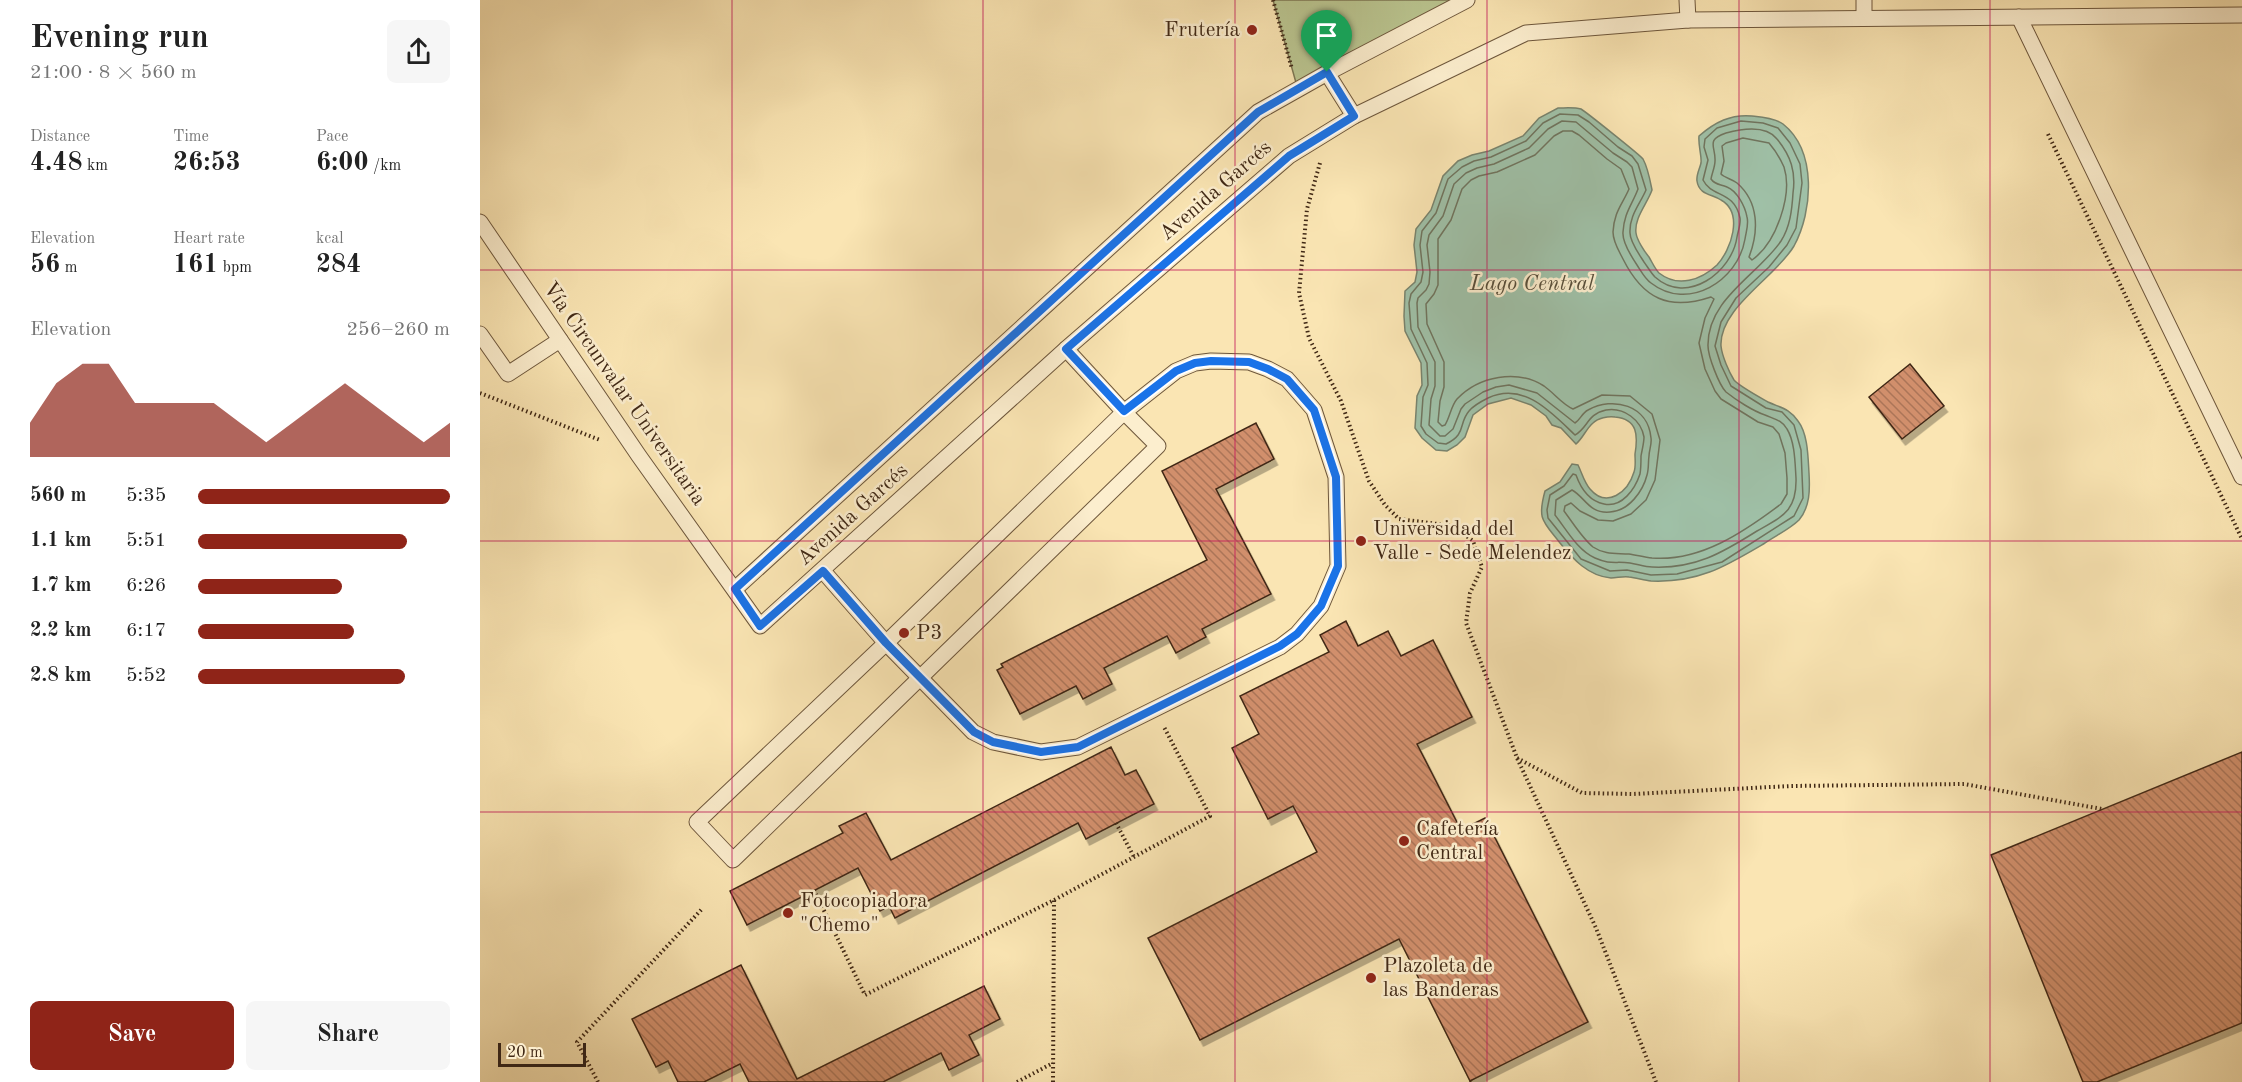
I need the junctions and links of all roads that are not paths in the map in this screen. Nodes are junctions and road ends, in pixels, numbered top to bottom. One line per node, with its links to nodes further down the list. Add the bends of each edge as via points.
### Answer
1 (1467, 0): 8 (lane, Avenida Garcés)
2 (1687, 0): 7 (lane)
3 (1864, 0): 5 (lane)
4 (2242, 15): 6 (lane, Avenida Garcés)
5 (1864, 17): 6 (lane, Avenida Garcés); 7 (lane, Avenida Garcés)
6 (2019, 17): 15 (lane)
7 (1688, 20): 9 (lane, Avenida Garcés, via 1526,33)
8 (1327, 72): 9 (lane); 17 (lane, Avenida Garcés, via 1258,112)
9 (1354, 116): 13 (lane, Avenida Garcés, via 1289,156)
10 (480, 222): 12 (lane, Vía Circunvalar Universitaria)
11 (480, 334): 12 (lane, via 508,374)
12 (560, 340): 17 (lane, Vía Circunvalar Universitaria)
13 (1066, 349): 14 (lane); 16 (lane, Avenida Garcés)
14 (1124, 411): 19 (lane); 20 (lane, via 1158,446); 20 (lane, via 1176,371 1195,363 1249,362 1287,379 1314,410 1336,477 1338,566 1321,606 1297,634 1280,646 1078,747 1041,752 993,742 974,732)
15 (2242, 477)
16 (823, 571): 18 (lane, Avenida Garcés); 19 (lane)
17 (735, 589): 18 (lane, Vía Circunvalar Universitaria)
18 (760, 626)
19 (886, 643): 20 (lane); 20 (lane, via 697,822 733,860)
20 (922, 678)

